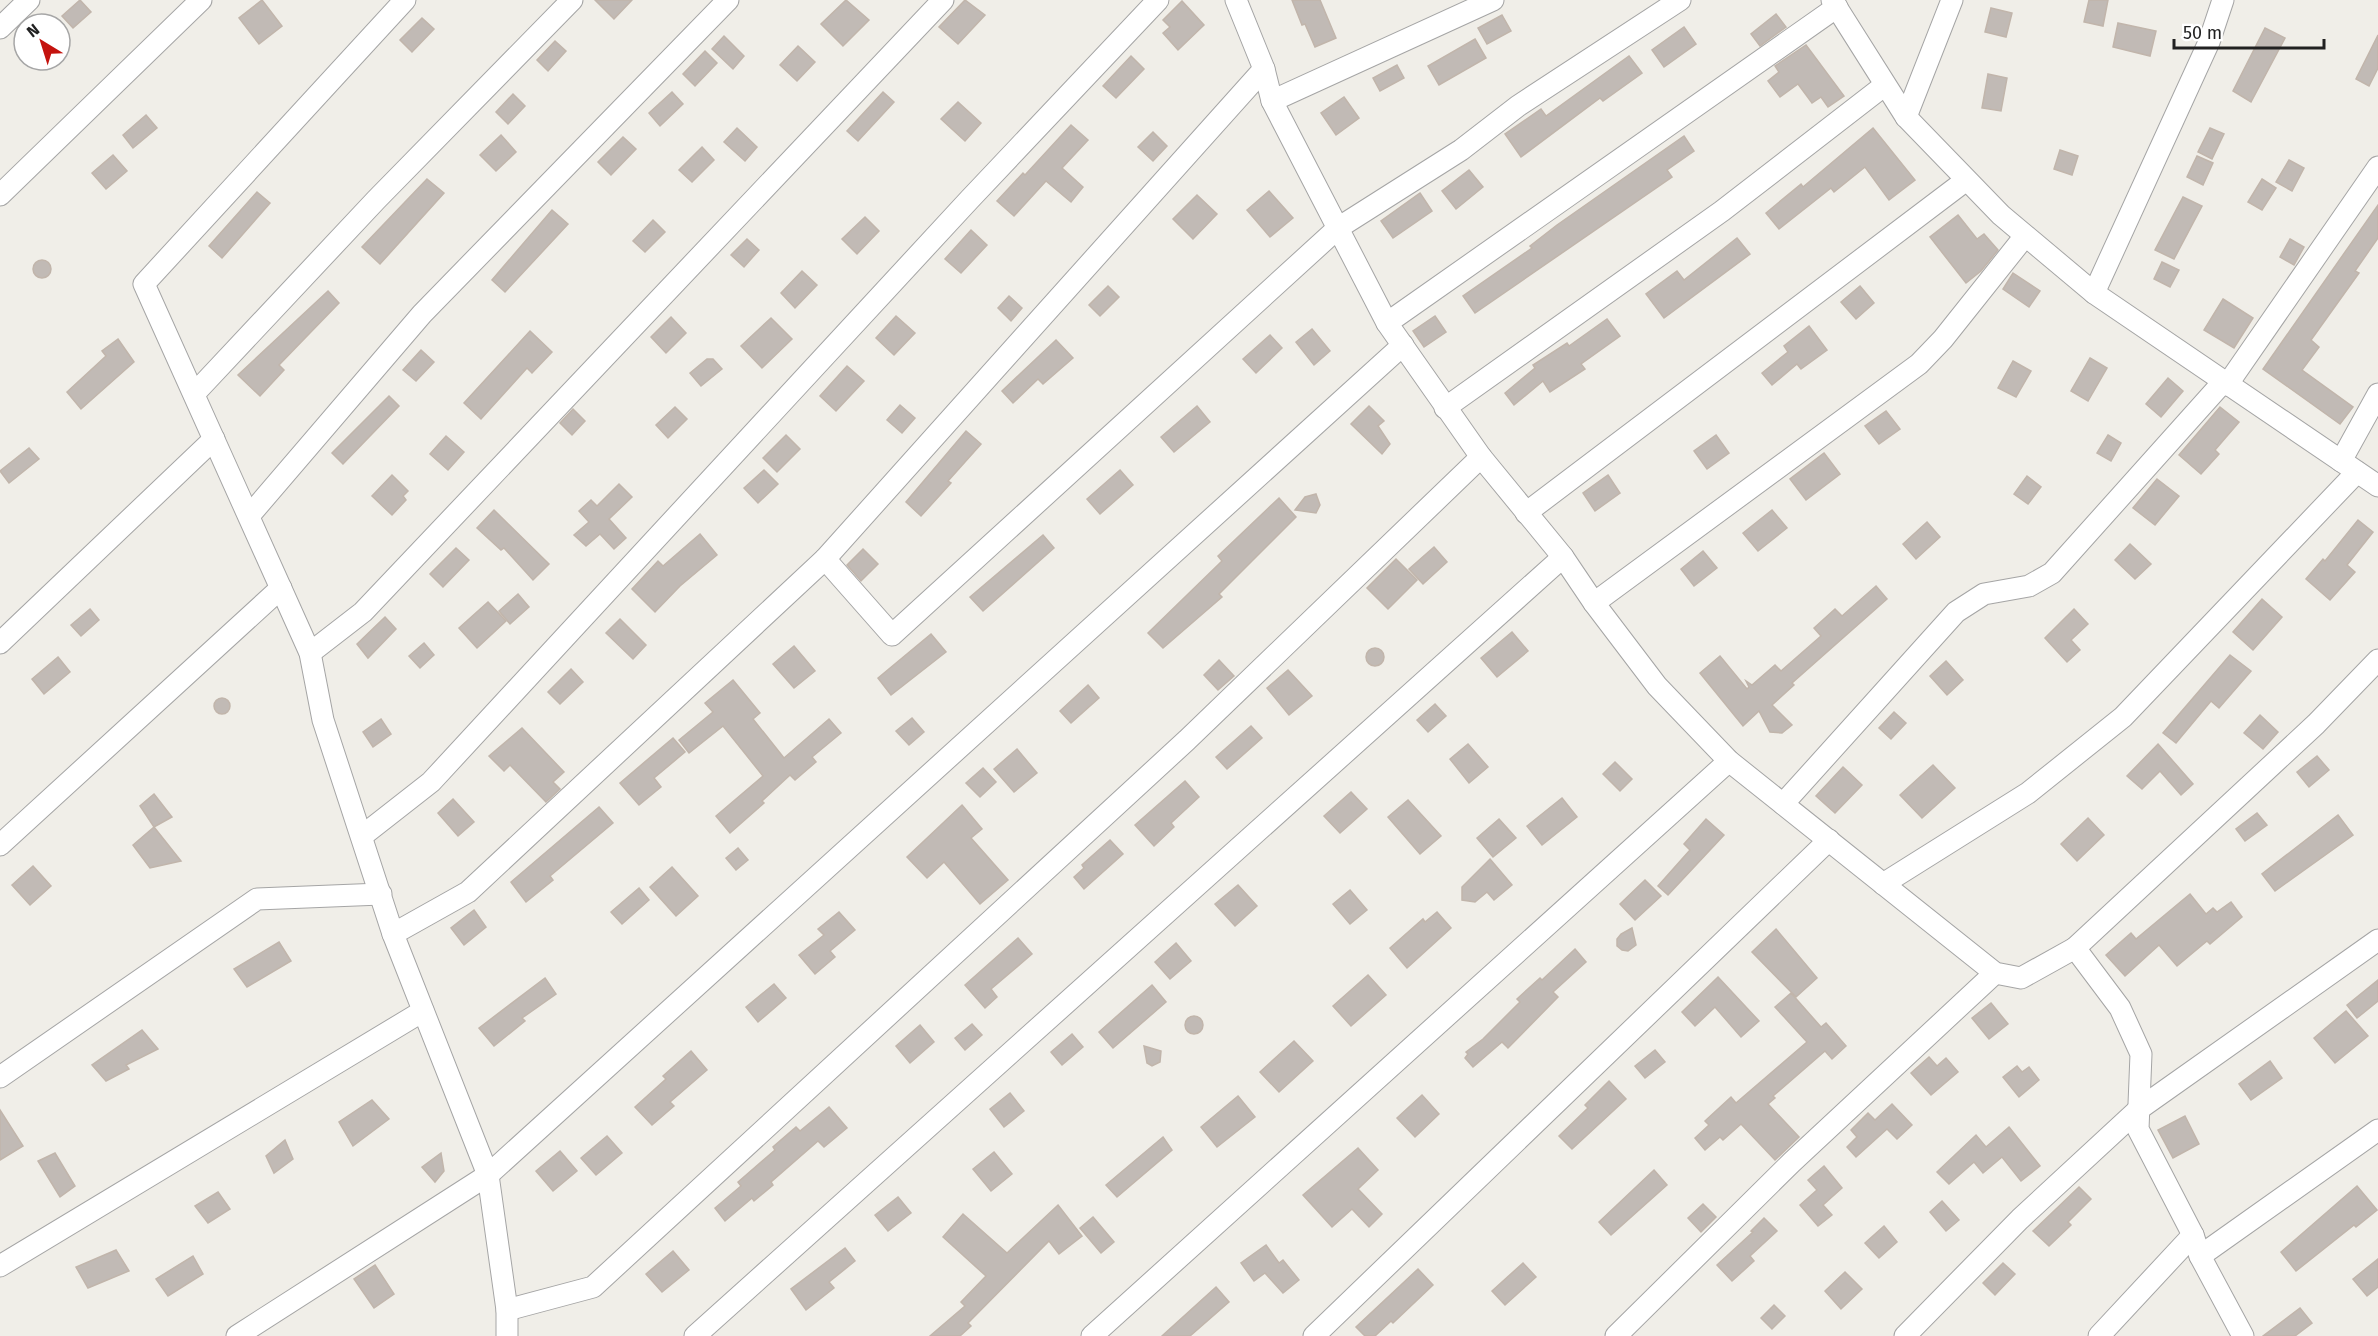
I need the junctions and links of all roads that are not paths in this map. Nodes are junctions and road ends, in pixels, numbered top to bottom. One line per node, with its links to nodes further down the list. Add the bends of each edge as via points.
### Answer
1 (29, 0): 14 (street)
2 (201, 0): 21 (street)
3 (405, 0): 28 (street, via 144,284)
4 (573, 0): 28 (street, via 376,200)
5 (728, 0): 36 (street, via 422,314)
6 (943, 0): 42 (street, via 363,612)
7 (1158, 0): 46 (street, via 431,782)
8 (1236, 0): 15 (street)
9 (1492, 0): 17 (street)
10 (1680, 0): 22 (street, via 1518,106 1461,150)
11 (1952, 0): 18 (street)
12 (2223, 0): 24 (street, via 2209,42)
13 (1834, 4): 16 (street); 25 (street)
14 (0, 28)
15 (1264, 69): 17 (street); 38 (street)
16 (1886, 85): 18 (street); 30 (street, via 1722,211)
17 (1272, 101): 22 (street)
18 (1906, 117): 20 (street)
19 (2378, 166): 27 (street)
20 (1965, 181): 23 (street); 35 (street)
21 (0, 195)
22 (1338, 228): 25 (street); 38 (street, via 892,635)
23 (2025, 236): 24 (street); 40 (street, via 1919,364)
24 (2094, 293): 27 (street)
25 (1387, 323): 26 (street)
26 (1403, 345): 30 (street); 59 (street)
27 (2226, 383): 33 (street); 45 (street, via 2052,573 2029,586 1984,594 1956,612)
28 (194, 394): 31 (street)
29 (2378, 394): 33 (street)
30 (1445, 408): 32 (street)
31 (214, 439): 36 (street); 41 (street)
32 (1481, 457): 35 (street); 63 (street, via 1187,740 593,1287)
33 (2349, 466): 34 (street); 49 (street, via 2123,717 2028,793)
34 (2378, 486)
35 (1526, 513): 37 (street)
36 (249, 516): 39 (street)
37 (1563, 557): 40 (street); 66 (street)
38 (825, 559): 51 (street, via 468,892)
39 (281, 588): 42 (street); 48 (street)
40 (1594, 603): 44 (street, via 1657,686)
41 (0, 643)
42 (310, 653): 46 (street, via 323,720)
43 (2378, 660): 53 (street, via 2316,724)
44 (1729, 761): 45 (street); 67 (street)
45 (1783, 804): 47 (street)
46 (362, 836): 50 (street)
47 (1829, 840): 49 (street); 68 (street)
48 (0, 845)
49 (1882, 884): 54 (street)
50 (381, 894): 51 (street); 56 (street, via 257,899)
51 (393, 934): 55 (street)
52 (2378, 940): 57 (street)
53 (2075, 948): 54 (street, via 2021,978); 57 (street, via 2120,1008 2141,1054)
54 (1995, 973): 69 (street, via 1792,1162)
55 (423, 1011): 59 (street); 62 (street)
56 (0, 1077)
57 (2139, 1109): 60 (street, via 2138,1129); 70 (street, via 2020,1219)
58 (2378, 1130): 61 (street)
59 (488, 1175): 63 (street); 64 (street)
60 (2193, 1235): 61 (street); 71 (street)
61 (2200, 1256): 72 (street)
62 (0, 1266)
63 (507, 1310): 65 (street)
64 (237, 1336)
65 (507, 1336)
66 (695, 1336)
67 (1092, 1336)
68 (1314, 1336)
69 (1616, 1336)
70 (1905, 1336)
71 (2099, 1336)
72 (2243, 1336)

